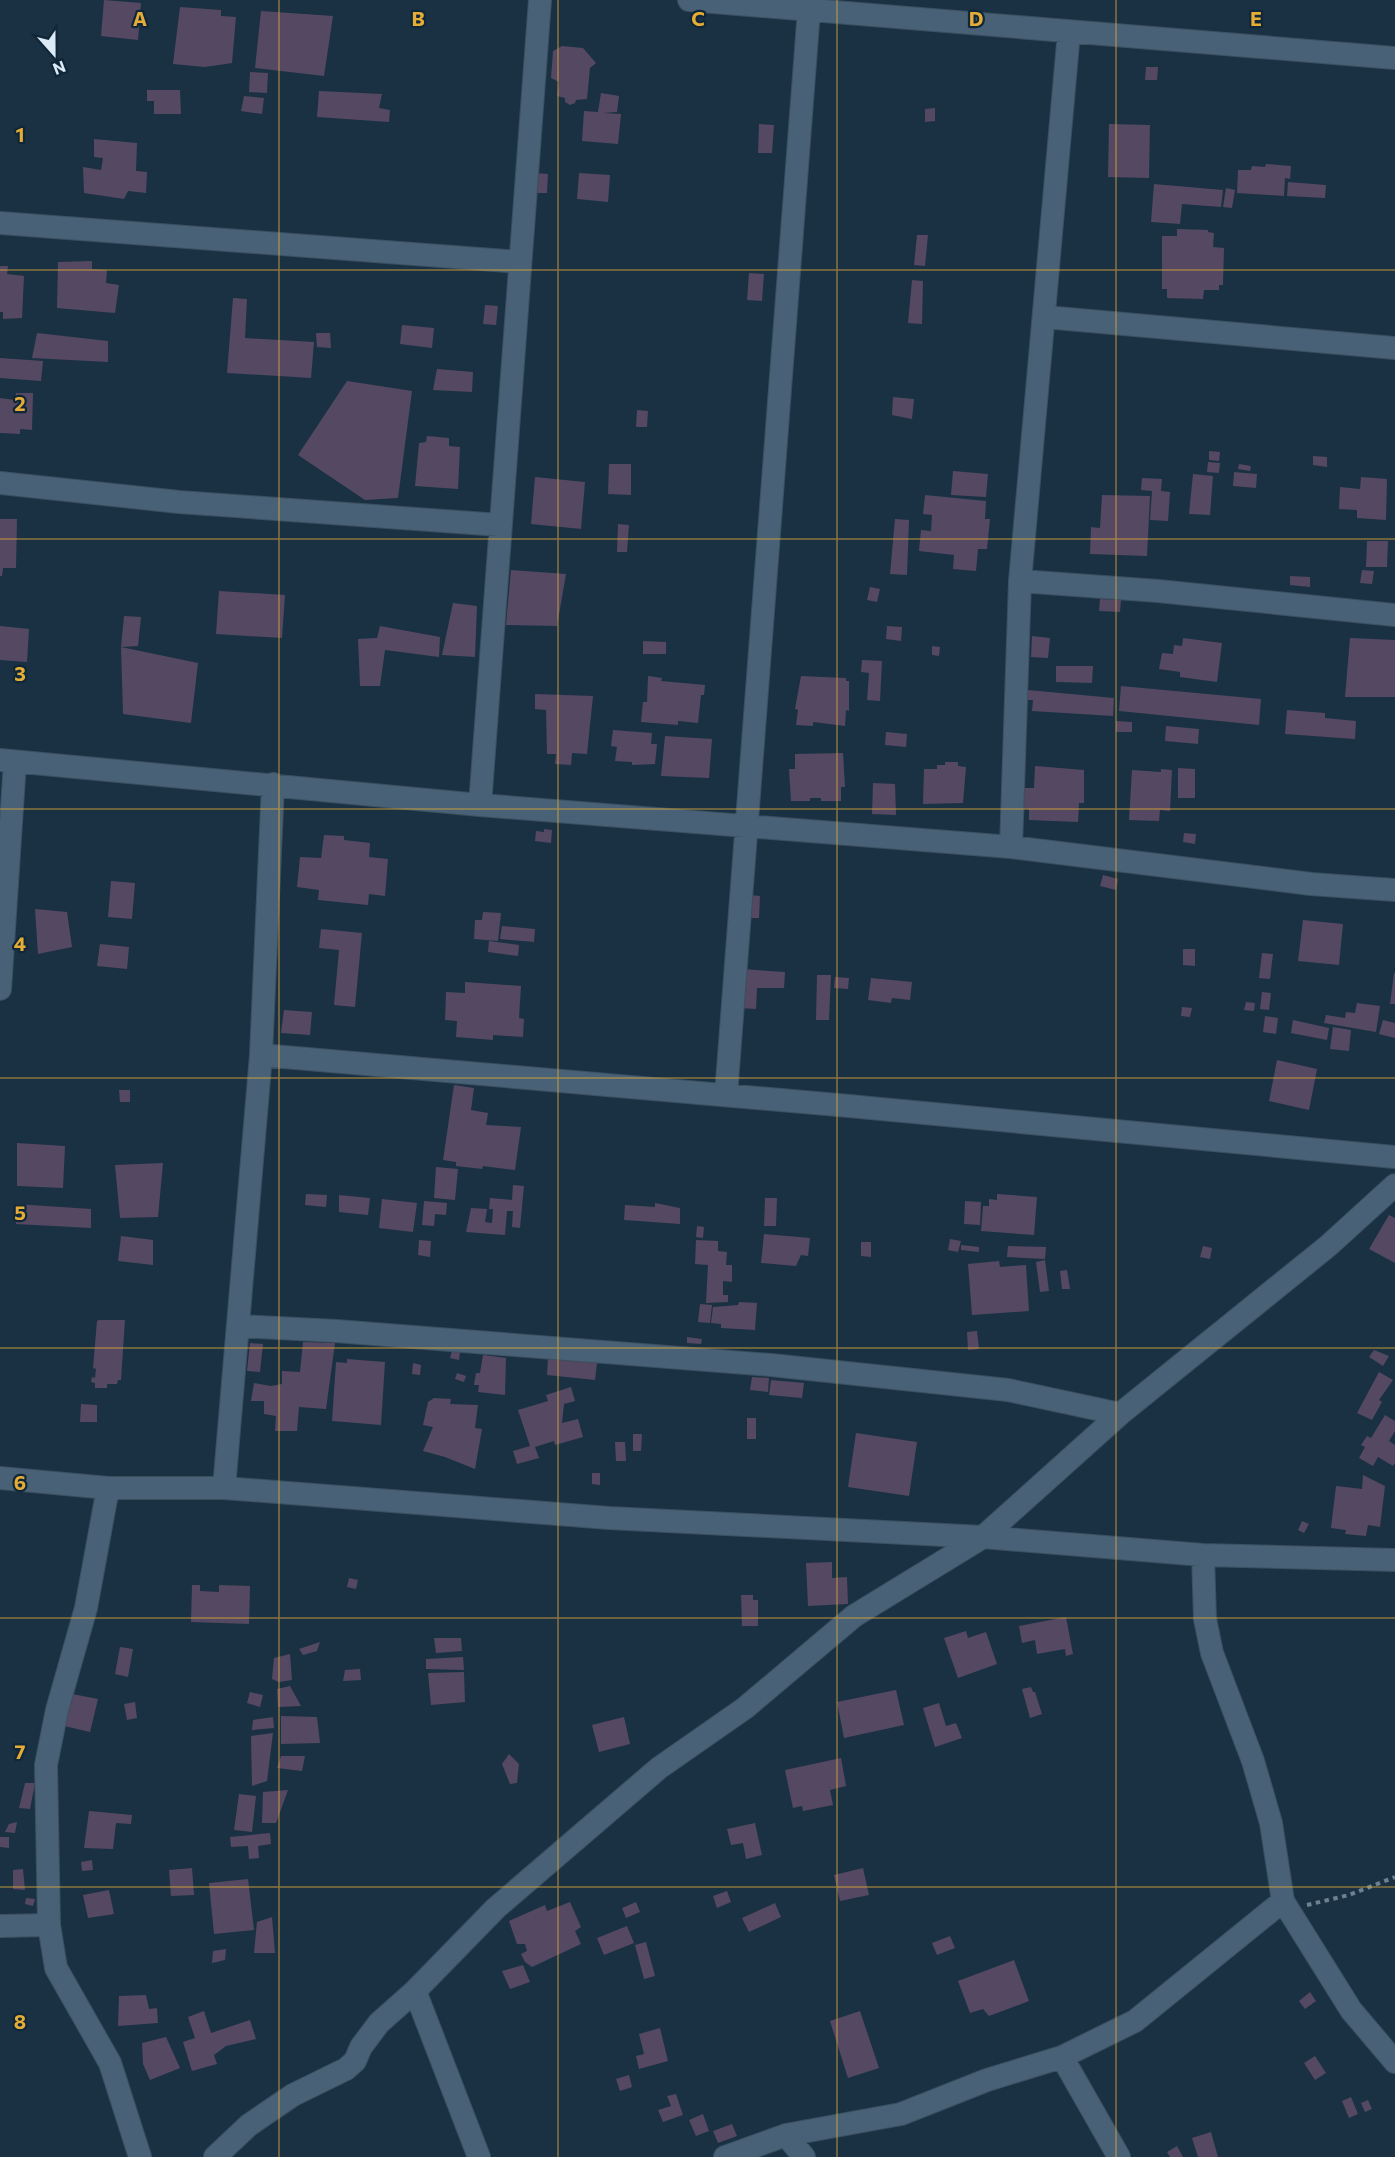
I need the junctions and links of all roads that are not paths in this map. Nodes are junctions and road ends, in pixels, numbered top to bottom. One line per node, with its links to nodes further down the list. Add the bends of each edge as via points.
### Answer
1 (540, 0): 7 (street)
2 (689, 0): 3 (street)
3 (809, 10): 4 (street); 17 (street)
4 (1069, 32): 5 (street); 8 (street)
5 (1395, 58)
6 (0, 223): 7 (street)
7 (520, 262): 11 (street)
8 (1045, 317): 9 (street); 12 (street)
9 (1395, 348)
10 (0, 483): 11 (street, via 212,505)
11 (500, 525): 16 (street)
12 (1020, 581): 13 (street); 18 (street)
13 (1395, 615)
14 (8, 761): 15 (street); 20 (street)
15 (273, 784): 16 (street); 21 (street)
16 (480, 805): 17 (street)
17 (748, 826): 18 (street); 22 (street)
18 (1011, 847): 19 (street, via 1311,884)
19 (1395, 890)
20 (0, 989)
21 (261, 1055): 22 (street); 25 (street)
22 (726, 1095): 23 (street)
23 (1395, 1157)
24 (1395, 1185): 26 (street, via 1328,1246)
25 (239, 1326): 26 (street, via 771,1365 1008,1390); 29 (street)
26 (1120, 1413): 30 (street)
27 (0, 1478): 28 (street)
28 (108, 1488): 29 (street); 34 (street, via 86,1608 46,1765)
29 (224, 1488): 30 (street, via 609,1518)
30 (984, 1537): 31 (street); 36 (street, via 854,1616 745,1708 658,1768 496,1908)
31 (1203, 1555): 32 (street); 33 (street, via 1205,1619 1212,1653 1253,1761 1271,1823)
32 (1395, 1560)
33 (1283, 1900): 37 (street, via 1135,2021); 38 (street, via 1351,2010)
34 (49, 1925): 35 (street); 40 (street, via 56,1968 110,2063)
35 (0, 1926)
36 (415, 1991): 41 (street, via 379,2023 346,2069 293,2095 249,2124); 42 (street)
37 (1062, 2056): 39 (street, via 901,2114); 45 (street)
38 (1395, 2062)
39 (786, 2135): 43 (street); 44 (street)
40 (140, 2157)
41 (215, 2157)
42 (479, 2157)
43 (724, 2157)
44 (804, 2157)
45 (1119, 2157)

